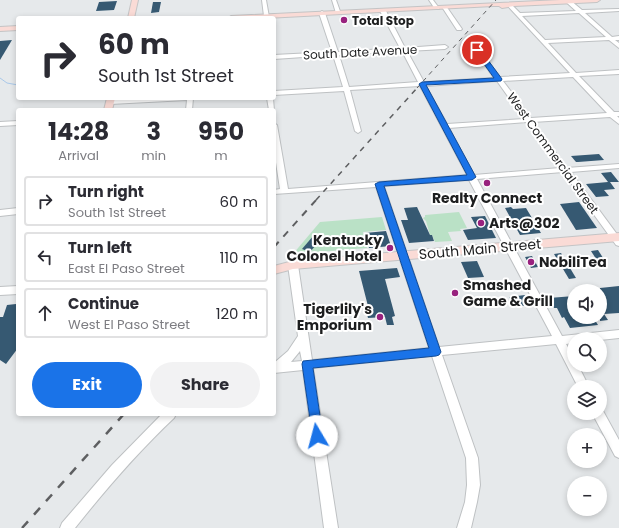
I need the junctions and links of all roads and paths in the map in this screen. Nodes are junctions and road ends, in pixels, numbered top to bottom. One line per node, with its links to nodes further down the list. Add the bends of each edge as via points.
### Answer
1 (135, 0): 16 (main road)
2 (264, 0): 17 (street)
3 (334, 0): 13 (street)
4 (431, 0): 9 (street)
5 (597, 0): 6 (main road)
6 (568, 1): 7 (main road); 12 (street)
7 (508, 4): 8 (main road); 15 (street)
8 (444, 7): 9 (main road); 19 (street)
9 (437, 8): 11 (main road)
10 (619, 10): 12 (street)
11 (383, 11): 13 (main road); 26 (street)
12 (580, 12): 15 (street); 21 (street)
13 (339, 13): 14 (main road)
14 (322, 14): 17 (main road); 28 (street)
15 (518, 15): 23 (street)
16 (131, 16)
17 (267, 16)
18 (16, 28): 20 (main road)
19 (459, 28)
20 (0, 29)
21 (611, 38): 22 (street); 23 (street); 24 (street)
22 (619, 38)
23 (544, 42): 31 (street)
24 (619, 46)
25 (445, 47): 26 (street, South Date Avenue)
26 (404, 50): 28 (street, South Date Avenue); 33 (street)
27 (477, 50): 32 (street, West Commercial Street)
28 (335, 54): 29 (street, South Date Avenue); 34 (street)
29 (276, 57)
30 (619, 72): 31 (street)
31 (575, 75): 32 (street); 38 (street)
32 (499, 79): 33 (street); 39 (street, West Commercial Street)
33 (422, 84): 34 (street); 43 (street)
34 (347, 89): 35 (street); 44 (street)
35 (276, 93)
36 (157, 100): 37 (street)
37 (110, 103)
38 (616, 114): 39 (street); 40 (street)
39 (529, 120): 43 (street); 47 (street, West Commercial Street)
40 (619, 122)
41 (16, 123): 42 (street)
42 (0, 124)
43 (445, 126): 48 (street)
44 (358, 131)
45 (276, 143): 50 (street)
46 (619, 166): 47 (street)
47 (565, 170): 48 (street); 54 (street, West Commercial Street)
48 (472, 177): 49 (street); 55 (street)
49 (379, 184): 50 (street); 56 (street)
50 (284, 191): 51 (street)
51 (276, 192)
52 (16, 211): 53 (street)
53 (0, 213)
54 (618, 239): 55 (main road, South Main Street)
55 (509, 246): 56 (main road, South Main Street); 66 (street)
56 (403, 256): 58 (main road, South Main Street); 67 (street)
57 (276, 264): 58 (main road, South Main Street)
58 (293, 265): 59 (main road, South Main Street); 64 (street)
59 (276, 269)
60 (16, 290): 61 (street)
61 (0, 291)
62 (619, 334): 63 (street)
63 (607, 335)
64 (303, 337): 68 (street); 69 (street, via 298,348)
65 (567, 339): 66 (street)
66 (559, 340): 67 (street); 71 (street)
67 (436, 352): 68 (street); 77 (street, via 467,440 475,472)
68 (307, 364): 70 (street); 76 (street)
69 (276, 367)
70 (276, 368)
71 (580, 380)
72 (168, 416): 75 (street, via 111,474)
73 (602, 420): 74 (street)
74 (619, 452)
75 (67, 528)
76 (331, 528)
77 (464, 528)

